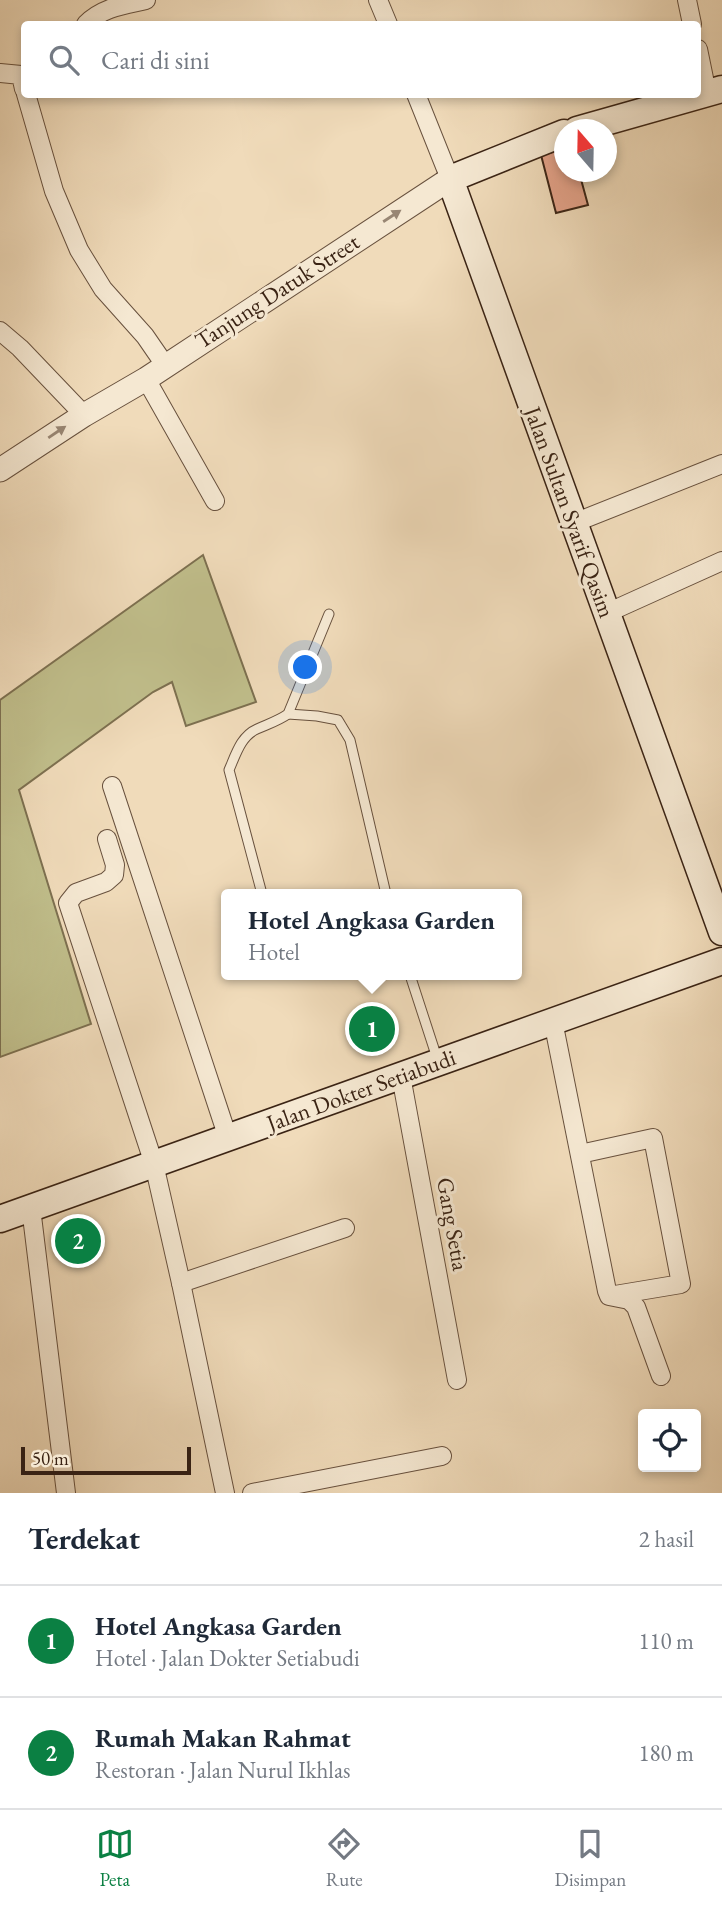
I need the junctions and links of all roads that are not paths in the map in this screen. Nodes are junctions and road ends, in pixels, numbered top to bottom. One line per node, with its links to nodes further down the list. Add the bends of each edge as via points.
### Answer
1 (146, 0): 4 (street, via 109,8)
2 (378, 0): 5 (street)
3 (687, 0): 6 (street)
4 (89, 21)
5 (387, 21)
6 (691, 21)
7 (701, 56): 10 (street)
8 (0, 74): 9 (street)
9 (21, 79)
10 (715, 91)
11 (27, 98): 18 (street, via 54,191 79,250 103,289)
12 (418, 98): 16 (street, Jalan Sultan Syarif Qasim)
13 (690, 98): 14 (main road)
14 (616, 119)
15 (554, 137): 16 (main road, Tanjung Datuk Street)
16 (450, 179): 18 (street, Tanjung Datuk Street, one-way to 16); 24 (main road, Jalan Sultan Syarif Qasim)
17 (0, 331): 20 (street)
18 (165, 365): 19 (street, Tanjung Datuk Street)
19 (146, 379): 20 (street, Tanjung Datuk Street); 23 (street)
20 (83, 415): 22 (street, Tanjung Datuk Street, one-way to 20)
21 (722, 464): 24 (street)
22 (0, 470)
23 (215, 501)
24 (574, 523): 26 (main road, Jalan Sultan Syarif Qasim)
25 (722, 561): 26 (street)
26 (607, 613): 33 (main road, Jalan Sultan Syarif Qasim)
27 (329, 614): 28 (lane)
28 (288, 714): 31 (lane, via 244,738 229,770); 32 (lane, via 338,720 350,740)
29 (112, 786): 39 (street)
30 (107, 839): 41 (street, via 114,875 76,893 68,903)
31 (260, 889)
32 (385, 889)
33 (722, 932)
34 (722, 961): 36 (main road, Jalan Dokter Setiabudi)
35 (412, 980): 37 (lane)
36 (552, 1021): 37 (main road, Jalan Dokter Setiabudi); 40 (street)
37 (438, 1063): 38 (main road, Jalan Dokter Setiabudi)
38 (401, 1076): 39 (main road, Jalan Dokter Setiabudi); 48 (street, Gang Setia)
39 (228, 1138): 41 (main road, Jalan Dokter Setiabudi)
40 (580, 1154): 46 (street); 46 (street, via 653,1138 681,1284)
41 (154, 1164): 42 (main road, Jalan Dokter Setiabudi); 45 (street)
42 (31, 1208): 43 (main road, Jalan Dokter Setiabudi); 50 (street)
43 (0, 1219)
44 (345, 1228): 45 (street)
45 (181, 1283): 51 (street)
46 (609, 1296): 47 (street, via 629,1300 636,1307)
47 (661, 1376)
48 (457, 1380)
49 (442, 1456): 52 (street)
50 (66, 1493)
51 (225, 1493)
52 (252, 1493)

